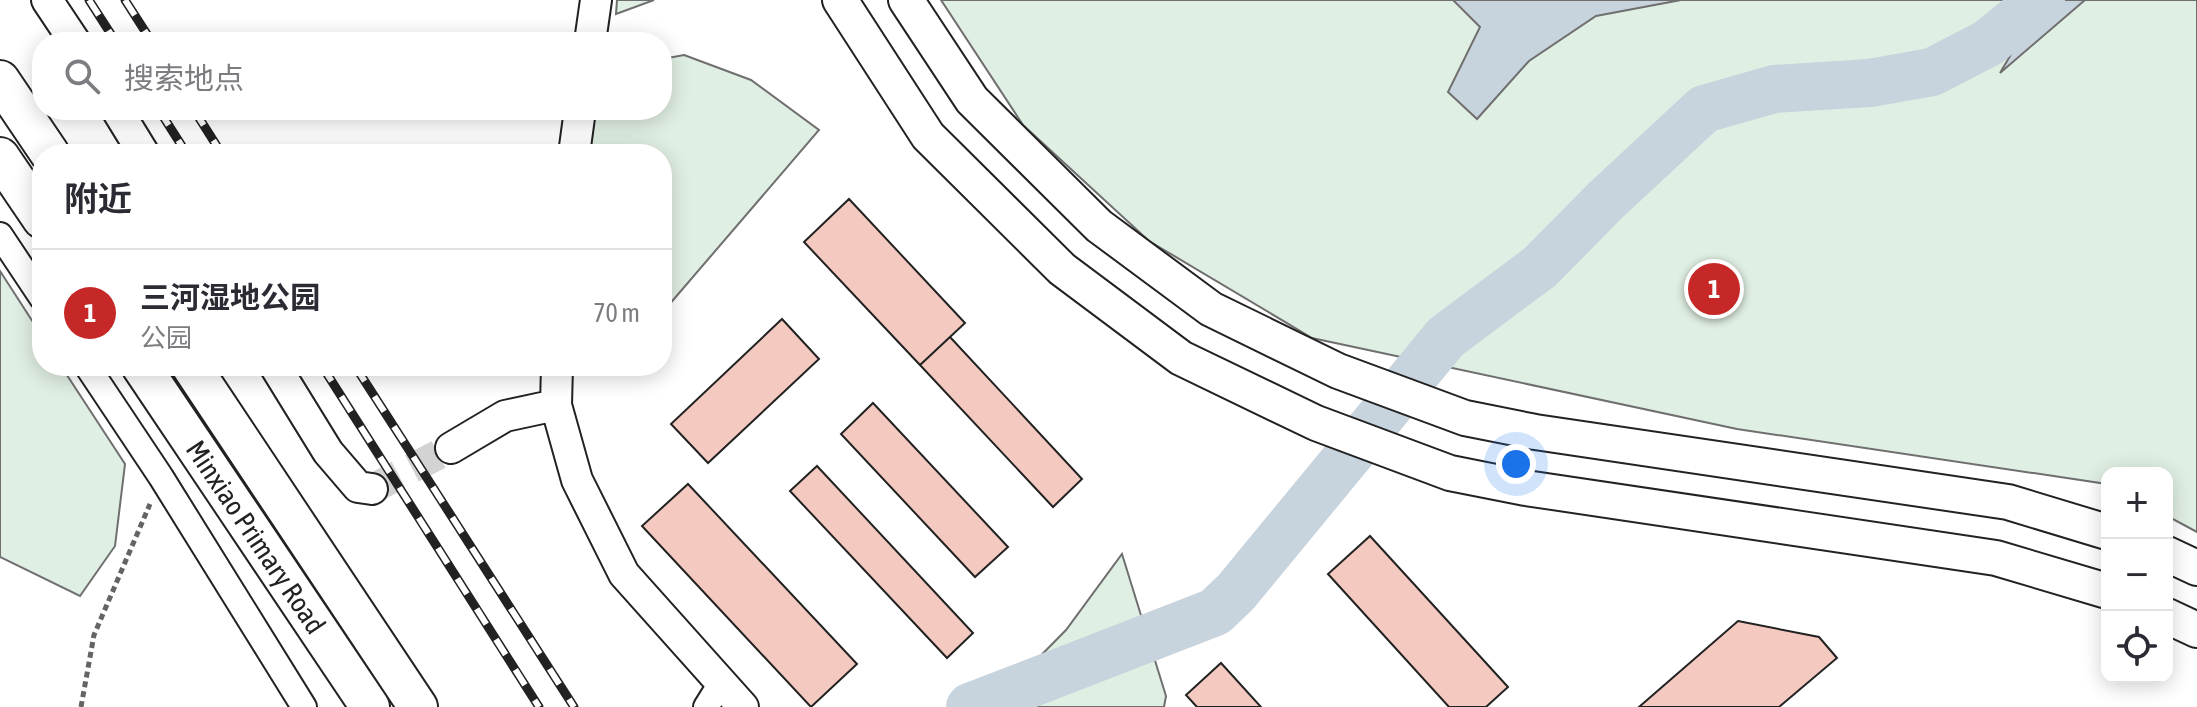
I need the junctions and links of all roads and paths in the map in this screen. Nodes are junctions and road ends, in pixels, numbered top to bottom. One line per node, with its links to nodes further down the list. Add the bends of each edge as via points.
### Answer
1 (47, 0): 5 (street)
2 (596, 0): 6 (street)
3 (840, 0): 29 (main road, via 928,136 1062,269 1181,358 1316,423 1450,473 1996,558)
4 (906, 0): 26 (main road, via 972,100 1099,226 1211,309 1338,371 1465,418 2008,502)
5 (68, 32)
6 (591, 32)
7 (0, 80): 10 (main road)
8 (123, 120): 11 (street)
9 (579, 120): 12 (street)
10 (43, 144)
11 (138, 144)
12 (575, 144)
13 (0, 157): 14 (main road)
14 (32, 204)
15 (0, 235): 16 (street)
16 (32, 283)
17 (94, 376): 24 (street)
18 (148, 376): 35 (main road, Minxiao Primary Road)
19 (198, 376): 36 (main road, Minxiao Primary Road)
20 (281, 376): 25 (street, via 328,452 358,487)
21 (557, 376): 22 (street)
22 (556, 405): 23 (street, via 505,416); 32 (street, via 577,480 624,574)
23 (451, 448)
24 (161, 477): 33 (path, via 94,635); 34 (street)
25 (372, 489)
26 (2101, 530)
27 (2173, 557): 28 (main road)
28 (2197, 568)
29 (2101, 589)
30 (2173, 619): 31 (main road)
31 (2197, 630)
32 (714, 695): 37 (street)
33 (81, 707)
34 (304, 707)
35 (370, 707)
36 (418, 707)
37 (743, 707)

